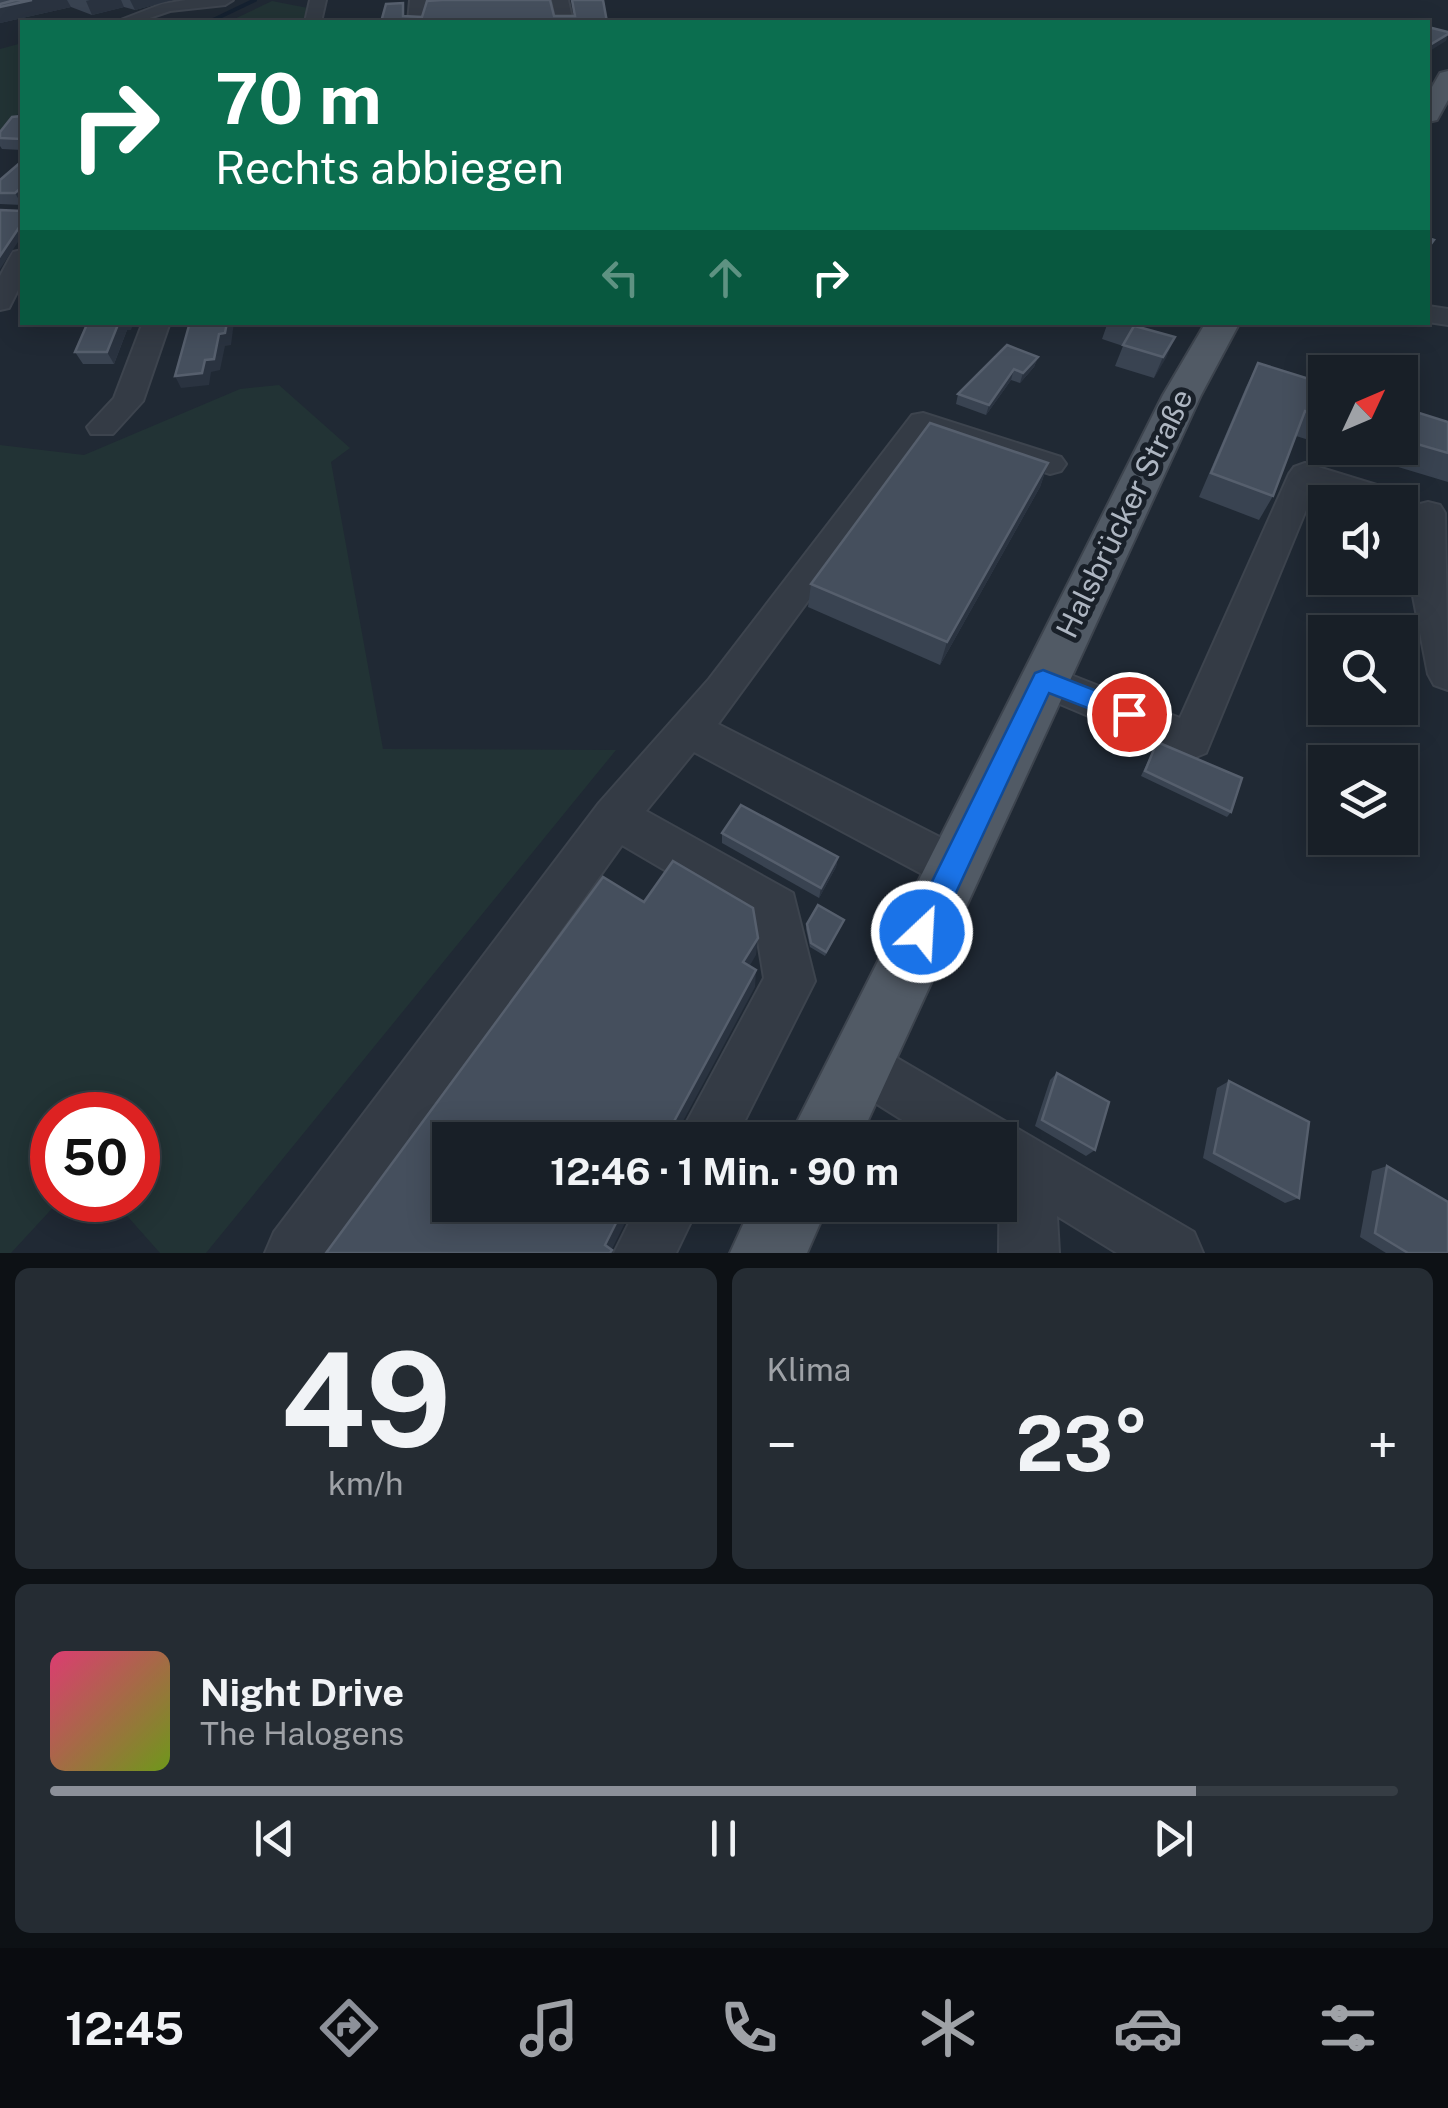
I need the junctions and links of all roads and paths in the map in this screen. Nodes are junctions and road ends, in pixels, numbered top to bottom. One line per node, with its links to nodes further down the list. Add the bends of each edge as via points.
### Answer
1 (225, 0): 2 (street)
2 (129, 20)
3 (1448, 78): 4 (main road)
4 (1430, 111)
5 (20, 261): 6 (street)
6 (0, 302)
7 (155, 325): 9 (street, via 128,401)
8 (1221, 325): 14 (main road, Halsbrücker Straße)
9 (102, 427)
10 (1050, 464): 15 (street, via 923,422)
11 (1340, 485): 14 (street, via 1306,474 1191,741)
12 (1418, 517): 13 (street)
13 (1448, 674)
14 (1043, 680): 17 (main road, Halsbrücker Straße)
15 (689, 729): 16 (street); 17 (street)
16 (615, 817): 19 (street, via 776,908 790,981); 26 (street)
17 (953, 866): 18 (main road, Halsbrücker Straße)
18 (861, 1063): 20 (main road, Halsbrücker Straße); 21 (street)
19 (715, 1122)
20 (832, 1122)
21 (955, 1122)
22 (1017, 1161): 30 (street)
23 (1017, 1205): 29 (street)
24 (661, 1222): 27 (street)
25 (784, 1222): 28 (main road)
26 (295, 1253)
27 (644, 1253)
28 (768, 1253)
29 (1029, 1253)
30 (1173, 1253)

